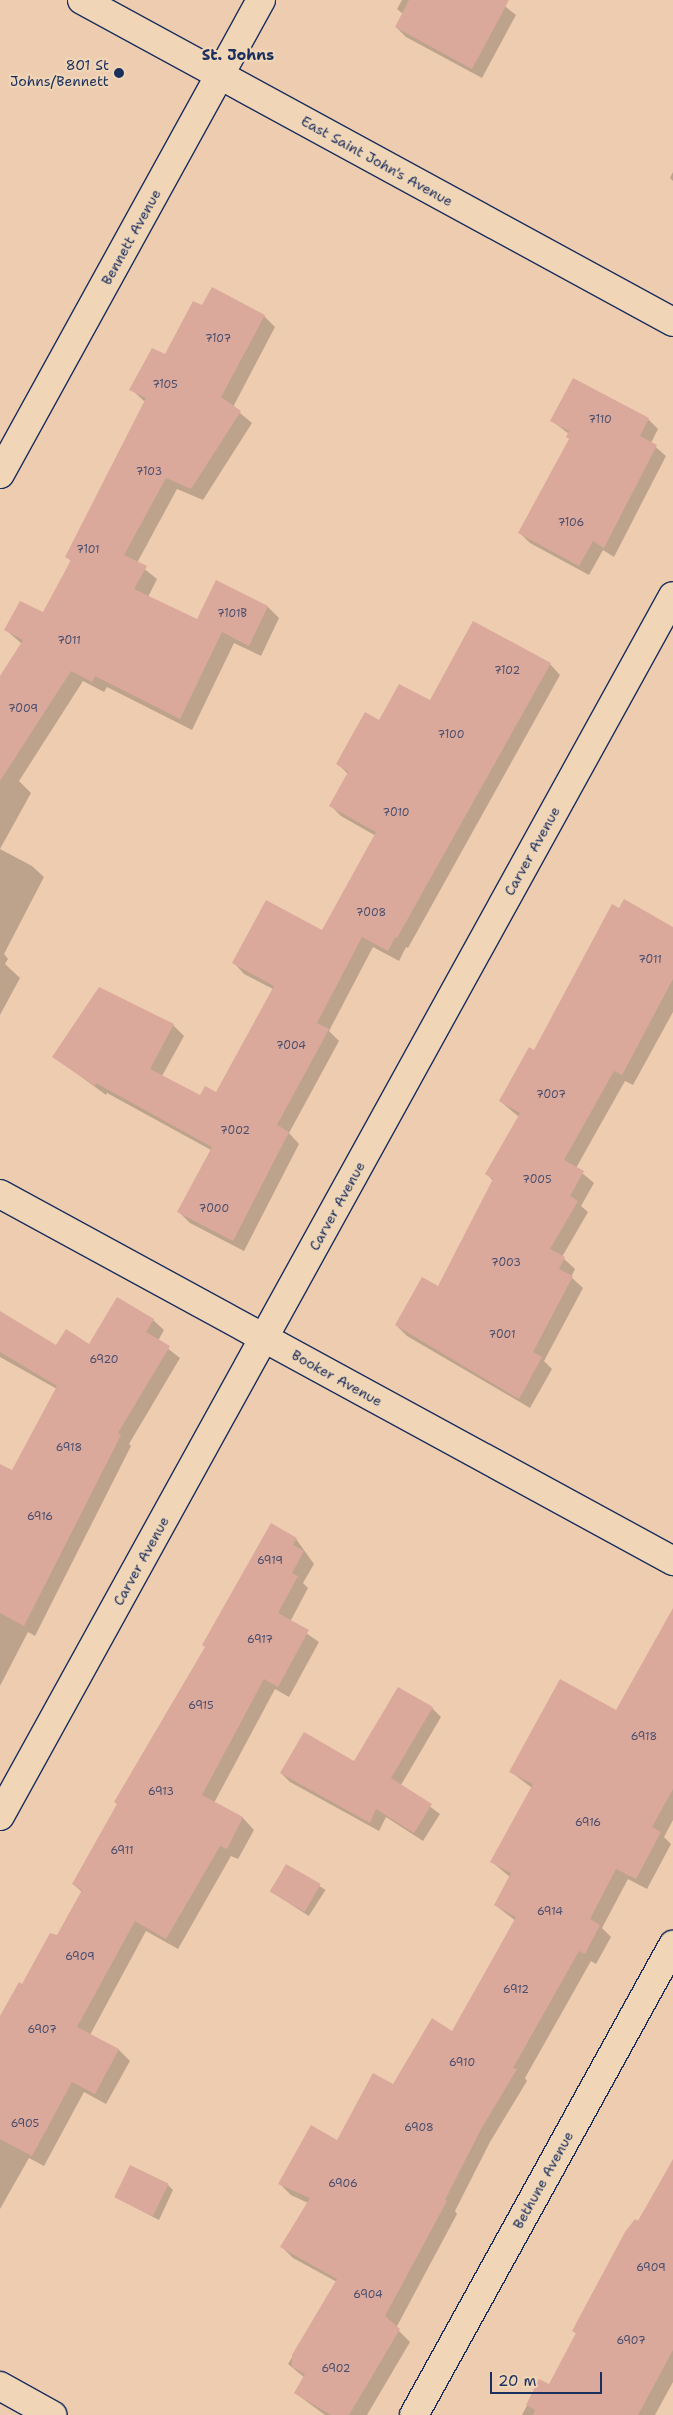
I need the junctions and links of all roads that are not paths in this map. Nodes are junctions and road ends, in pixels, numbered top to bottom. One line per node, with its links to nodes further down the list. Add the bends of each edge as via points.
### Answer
1 (82, 0): 3 (street, East Saint John's Avenue)
2 (261, 0): 3 (street, Bennett Avenue)
3 (220, 76): 4 (street, East Saint John's Avenue); 5 (street, Bennett Avenue)
4 (673, 322)
5 (0, 474)
6 (673, 596): 8 (street, Carver Avenue)
7 (0, 1194): 8 (street, Booker Avenue)
8 (264, 1338): 9 (street, Booker Avenue); 10 (street, Carver Avenue)
9 (673, 1561)
10 (0, 1816)
11 (673, 1945): 14 (street, Bethune Avenue)
12 (0, 2386): 13 (street)
13 (52, 2415)
14 (414, 2415)

